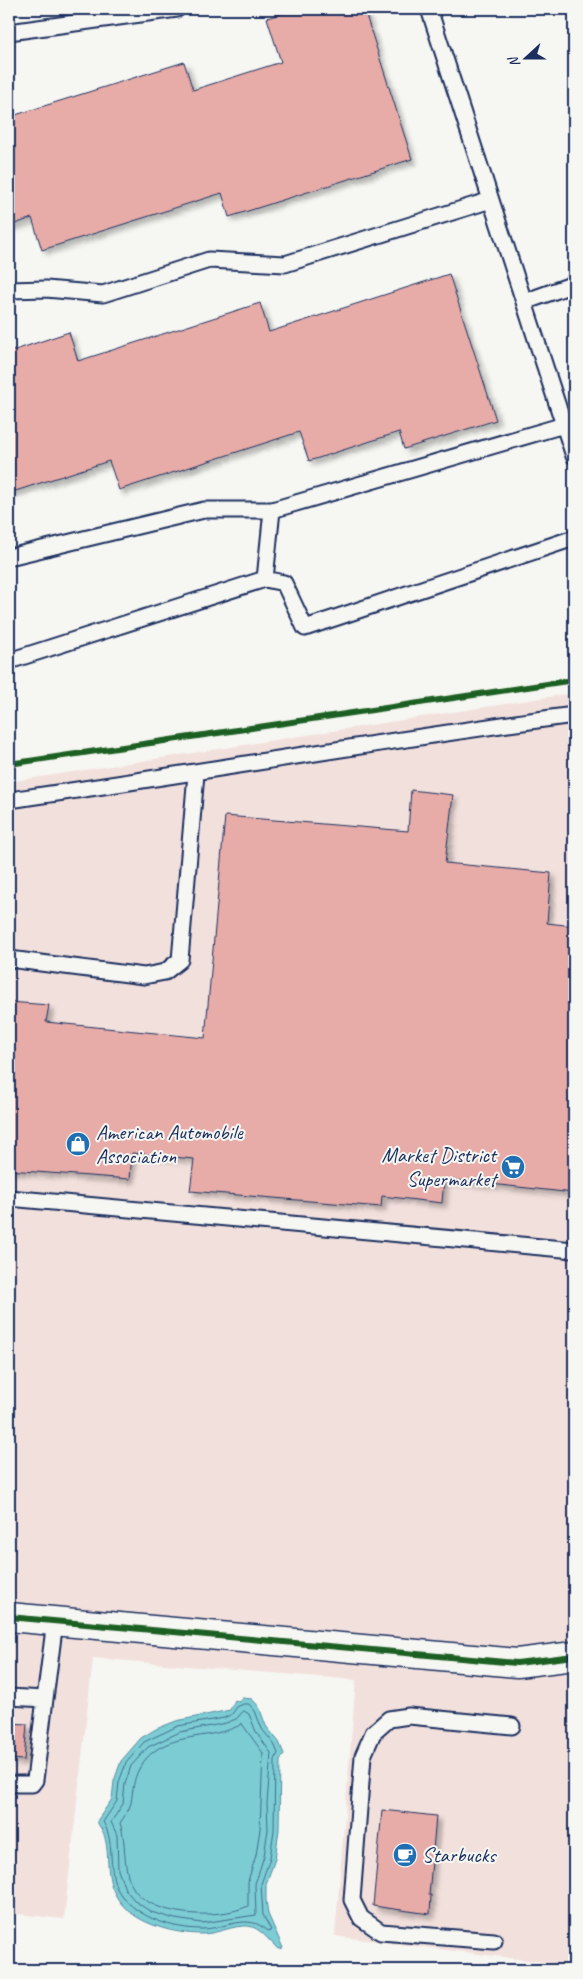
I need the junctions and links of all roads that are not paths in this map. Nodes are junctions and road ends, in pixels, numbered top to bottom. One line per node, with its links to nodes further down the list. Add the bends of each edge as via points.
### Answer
1 (177, 9): 3 (lane)
2 (429, 9): 4 (lane)
3 (9, 32)
4 (491, 200): 6 (lane, via 285,264 209,260 103,294 46,289); 7 (lane)
5 (574, 284): 7 (lane)
6 (9, 290)
7 (524, 302): 8 (lane)
8 (564, 425): 9 (lane); 10 (lane)
9 (574, 456)
10 (272, 510): 12 (lane, via 204,510); 13 (lane)
11 (574, 538): 13 (lane, via 304,628 284,583)
12 (9, 557)
13 (265, 579): 14 (lane)
14 (9, 661)
15 (574, 715): 16 (lane, via 426,734)
16 (196, 774): 17 (lane); 18 (lane, via 180,960 165,972 144,976)
17 (9, 800)
18 (9, 959)
19 (9, 1198): 20 (lane)
20 (574, 1250)
21 (9, 1617): 22 (street)
22 (55, 1621): 23 (street, via 517,1663); 25 (lane)
23 (574, 1656)
24 (9, 1697): 25 (lane)
25 (45, 1699): 27 (lane, via 35,1780 27,1785)
26 (512, 1726): 28 (lane, via 408,1716 389,1719 373,1733 363,1756 352,1900 361,1918 380,1932)
27 (9, 1784)
28 (494, 1941)

